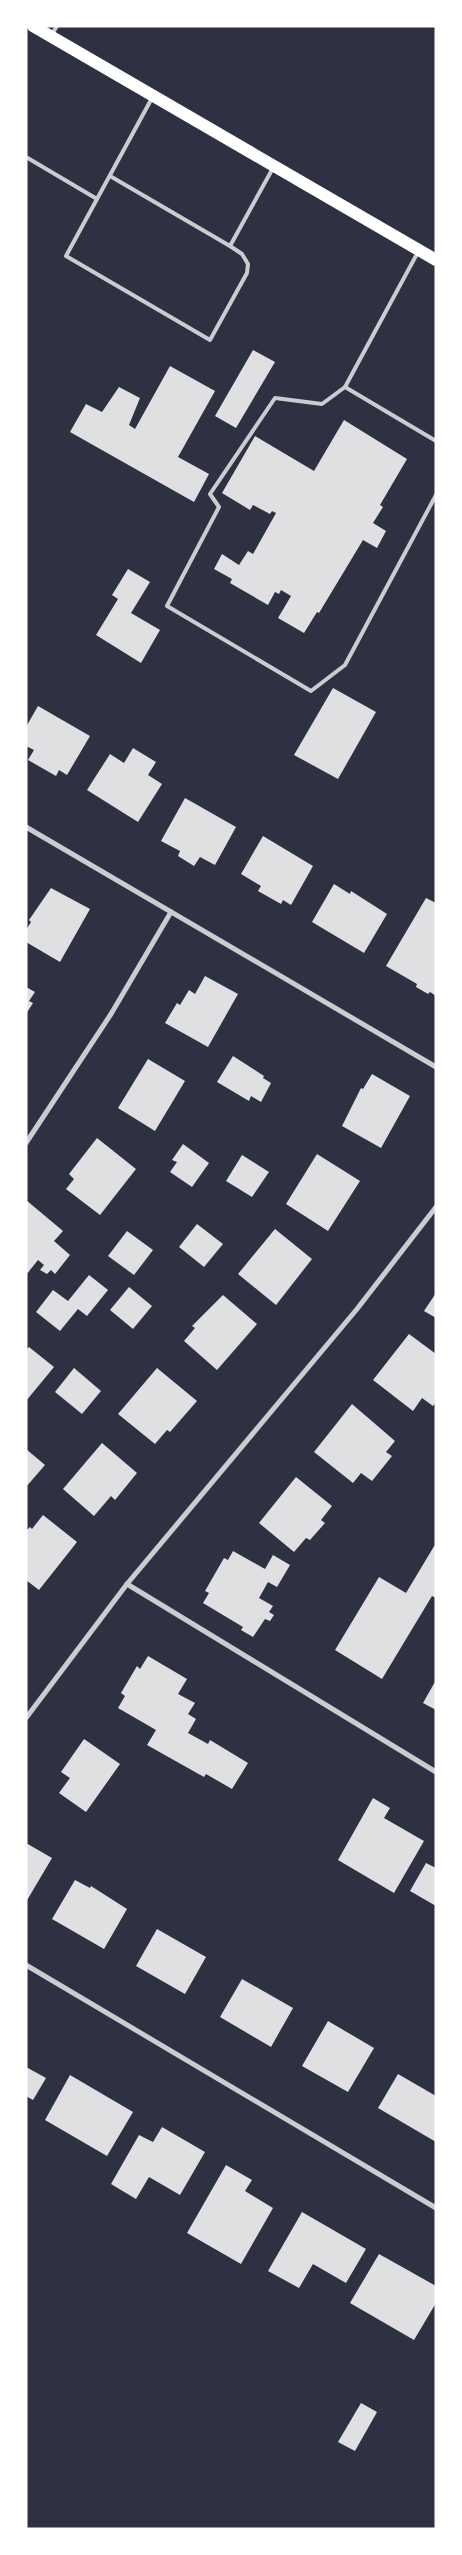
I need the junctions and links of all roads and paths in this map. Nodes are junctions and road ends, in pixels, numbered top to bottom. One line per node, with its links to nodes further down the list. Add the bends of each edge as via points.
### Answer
1 (33, 26): 2 (main road)
2 (54, 31): 3 (main road)
3 (153, 96): 5 (main road); 6 (lane)
4 (26, 157): 7 (lane)
5 (274, 166): 8 (lane); 9 (main road)
6 (110, 176): 7 (lane); 8 (lane)
7 (98, 199): 8 (lane, via 66,256 210,340 248,264 242,254)
8 (230, 246)
9 (419, 250): 10 (main road); 11 (lane)
10 (436, 260)
11 (345, 387): 12 (lane); 13 (lane, via 322,404 275,398 210,494 219,507 167,606 311,691 345,665)
12 (436, 441)
13 (436, 495)
14 (26, 827): 15 (street)
15 (171, 912): 16 (street); 17 (street, via 111,1014)
16 (436, 1067)
17 (26, 1143)
18 (436, 1207): 19 (street, via 357,1310)
19 (128, 1584): 20 (street); 21 (street)
20 (26, 1718)
21 (436, 1772)
22 (26, 1965): 23 (street)
23 (436, 2208)

